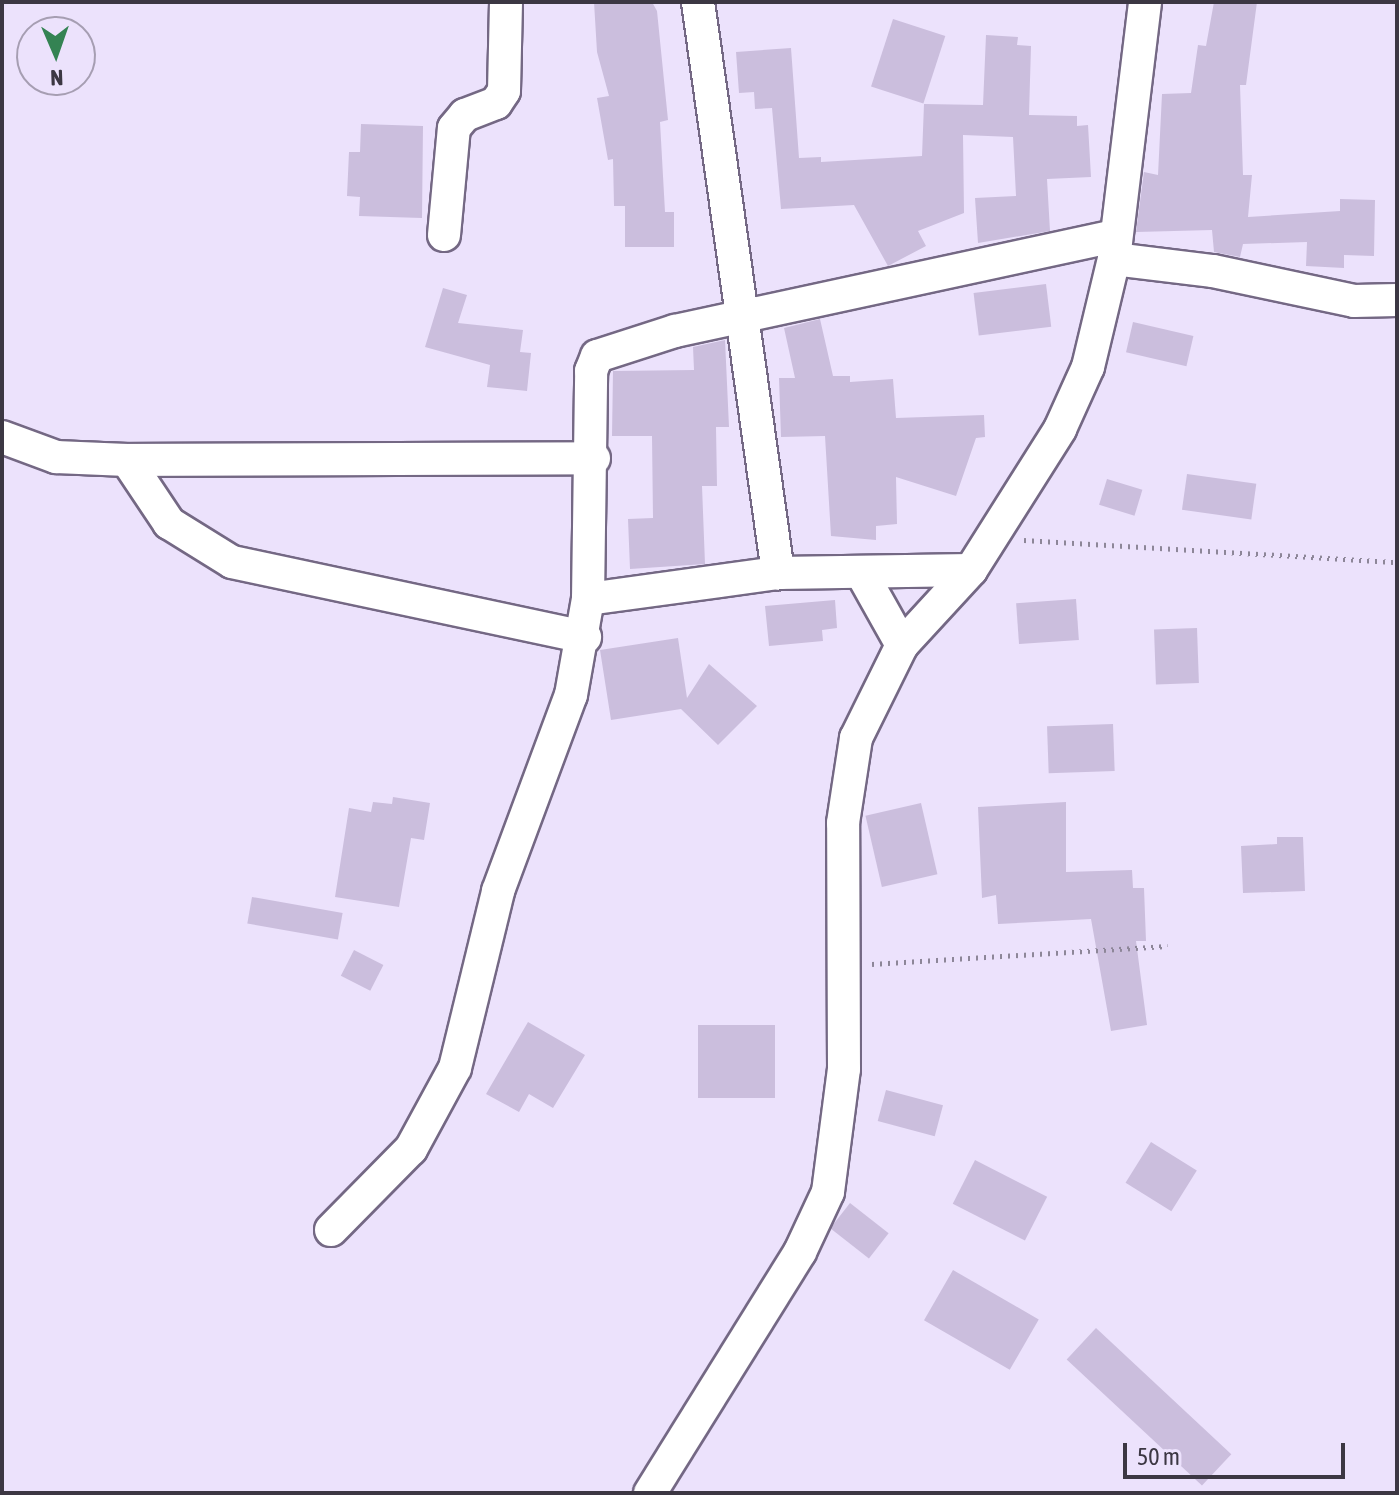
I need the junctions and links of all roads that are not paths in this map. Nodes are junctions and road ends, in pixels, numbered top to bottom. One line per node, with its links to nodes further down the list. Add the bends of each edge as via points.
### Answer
1 (506, 2): 4 (street, via 504,91 496,103 465,115 454,128)
2 (698, 2): 7 (street)
3 (1145, 2): 5 (street)
4 (444, 235)
5 (1115, 248): 6 (street, via 1354,301); 7 (street); 11 (street, via 1088,367 1066,417)
6 (1397, 300)
7 (746, 317): 9 (street, via 620,345 597,356 591,371); 13 (street)
8 (2, 437): 10 (street, via 44,455)
9 (594, 458): 10 (street); 14 (street)
10 (127, 460): 15 (street, via 169,523 232,562)
11 (971, 570): 12 (street); 16 (street)
12 (861, 572): 13 (street); 16 (street)
13 (778, 573): 14 (street)
14 (588, 599): 15 (street)
15 (585, 637): 17 (street, via 571,695 498,891 455,1068 411,1149)
16 (902, 645): 18 (street, via 856,738 843,823 844,1069 828,1192 800,1252)
17 (331, 1230)
18 (650, 1493)

